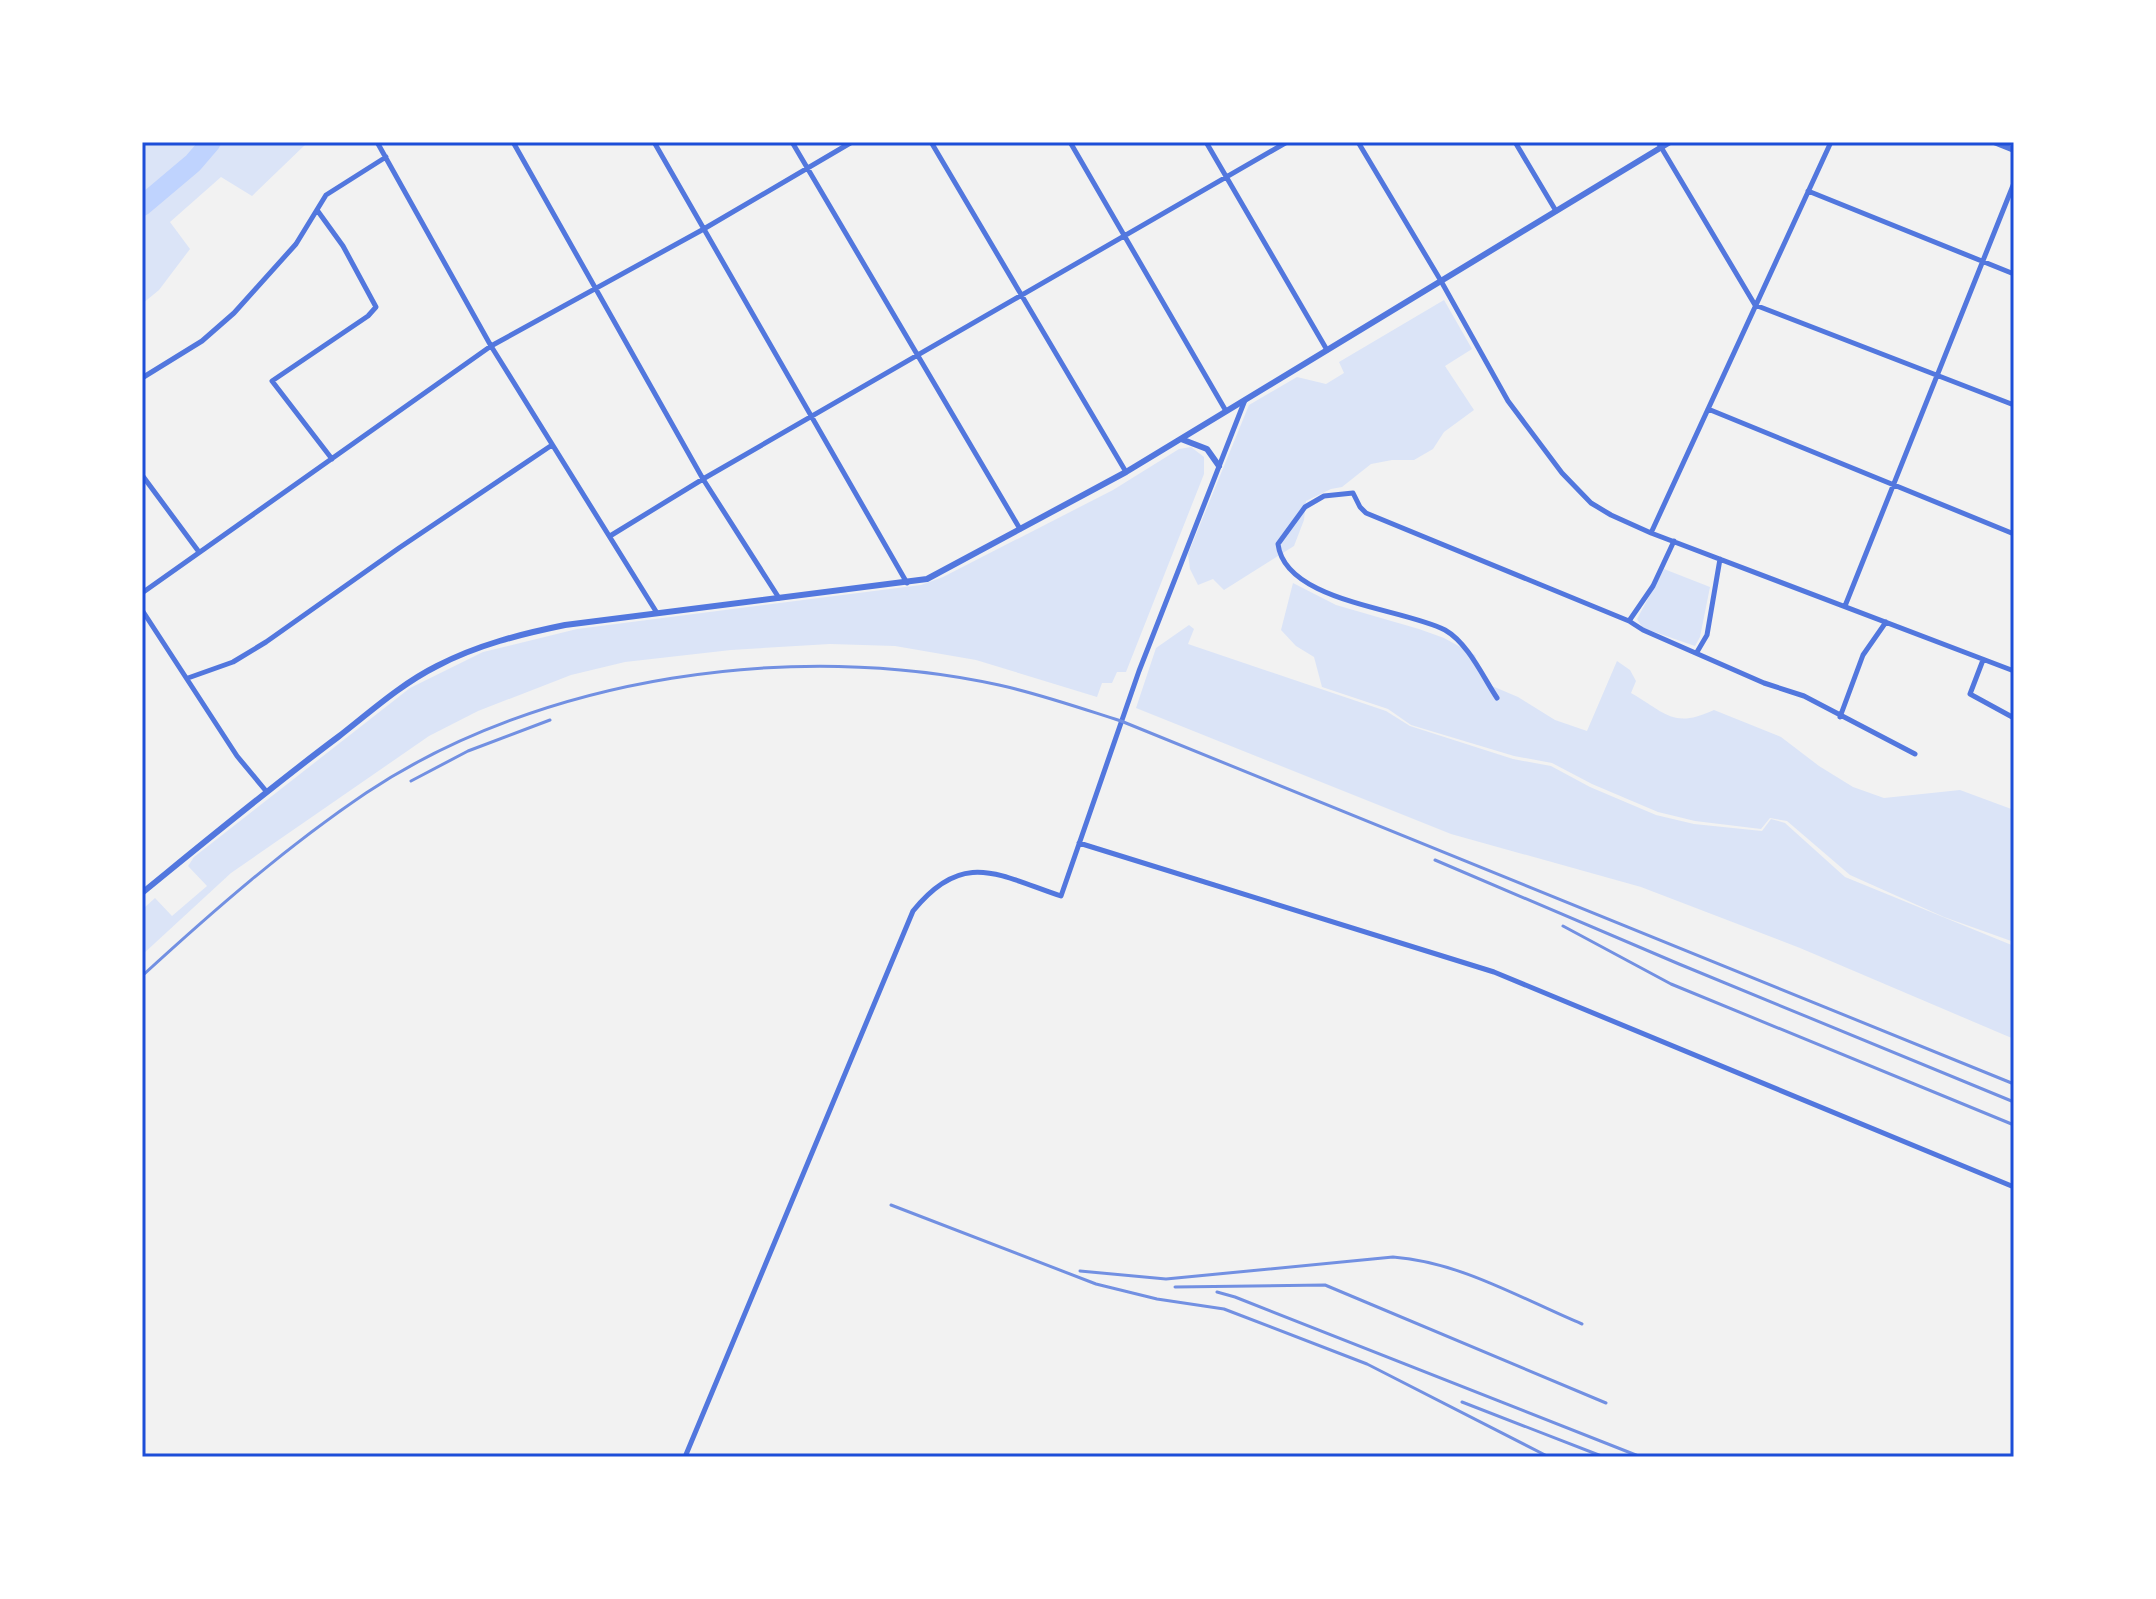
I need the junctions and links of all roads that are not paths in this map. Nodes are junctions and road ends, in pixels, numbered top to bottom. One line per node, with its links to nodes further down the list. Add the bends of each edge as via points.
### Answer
1 (377, 142): 17 (street)
2 (513, 142): 29 (street)
3 (654, 142): 24 (street)
4 (792, 142): 18 (street)
5 (852, 142): 18 (street)
6 (931, 142): 30 (street)
7 (1070, 142): 25 (street)
8 (1206, 142): 19 (street)
9 (1287, 142): 19 (street)
10 (1358, 142): 28 (street)
11 (1515, 142): 23 (street)
12 (1670, 142): 15 (street)
13 (1831, 142): 21 (street)
14 (1994, 142): 16 (street)
15 (1660, 145): 23 (street); 31 (street)
16 (2014, 150)
17 (386, 157): 22 (street, via 326,195); 32 (street)
18 (807, 168): 24 (street); 34 (street)
19 (1226, 176): 25 (street); 33 (street)
20 (2014, 183): 26 (street)
21 (1808, 191): 26 (street); 31 (street)
22 (317, 210): 36 (street, via 296,244 234,313 202,341); 44 (street, via 376,307 272,381)
23 (1556, 211): 28 (street)
24 (702, 230): 29 (street); 41 (street)
25 (1124, 235): 30 (street); 40 (street)
26 (1983, 262): 27 (street); 35 (street)
27 (2014, 274)
28 (1441, 281): 33 (street); 51 (street, via 1508,401 1562,473 1591,503)
29 (594, 289): 32 (street); 48 (street)
30 (1021, 295): 34 (street); 46 (street)
31 (1755, 305): 35 (street); 39 (street)
32 (491, 346): 43 (street); 44 (street)
33 (1327, 350): 37 (street)
34 (918, 355): 41 (street); 50 (street)
35 (1937, 375): 38 (street); 49 (street)
36 (142, 378)
37 (1246, 399): 40 (street); 45 (street)
38 (2014, 405)
39 (1708, 409): 49 (street); 51 (street)
40 (1226, 411): 42 (street)
41 (812, 417): 48 (street); 57 (street)
42 (1181, 439): 45 (street, via 1207,449); 46 (street)
43 (552, 445): 53 (street); 68 (street, via 266,642 233,662)
44 (332, 459): 55 (street)
45 (1219, 466): 74 (street, via 1123,713)
46 (1126, 472): 50 (street)
47 (142, 475): 55 (street)
48 (703, 479): 53 (street); 59 (street)
49 (1894, 485): 52 (street); 60 (street)
50 (1020, 530): 57 (street, via 927,579)
51 (1651, 533): 54 (street)
52 (2014, 534)
53 (610, 536): 62 (street)
54 (1674, 541): 56 (street); 63 (street)
55 (199, 552): 58 (street)
56 (1720, 559): 60 (street); 65 (street, via 1707,635)
57 (908, 583): 59 (street)
58 (142, 593)
59 (779, 598): 62 (street)
60 (1845, 606): 64 (street)
61 (142, 610): 68 (street)
62 (657, 613): 73 (street, via 520,635 436,666)
63 (1629, 621): 65 (street); 69 (street, via 1366,513 1353,493 1324,496 1305,507 1278,544 1289,570 1332,595 1447,631)
64 (1886, 622): 66 (street); 70 (street, via 1863,655)
65 (1697, 652): 70 (street, via 1804,696)
66 (1983, 659): 67 (street); 71 (street, via 1970,694)
67 (2014, 671)
68 (188, 678): 73 (street)
69 (1497, 698)
70 (1840, 717): 72 (street)
71 (2014, 718)
72 (1915, 754)
73 (266, 791): 75 (street)
74 (1079, 843): 76 (street, via 1494,972); 77 (street, via 1061,896 984,870 958,874 926,894 913,911)
75 (142, 893)
76 (2014, 1187)
77 (685, 1457)

